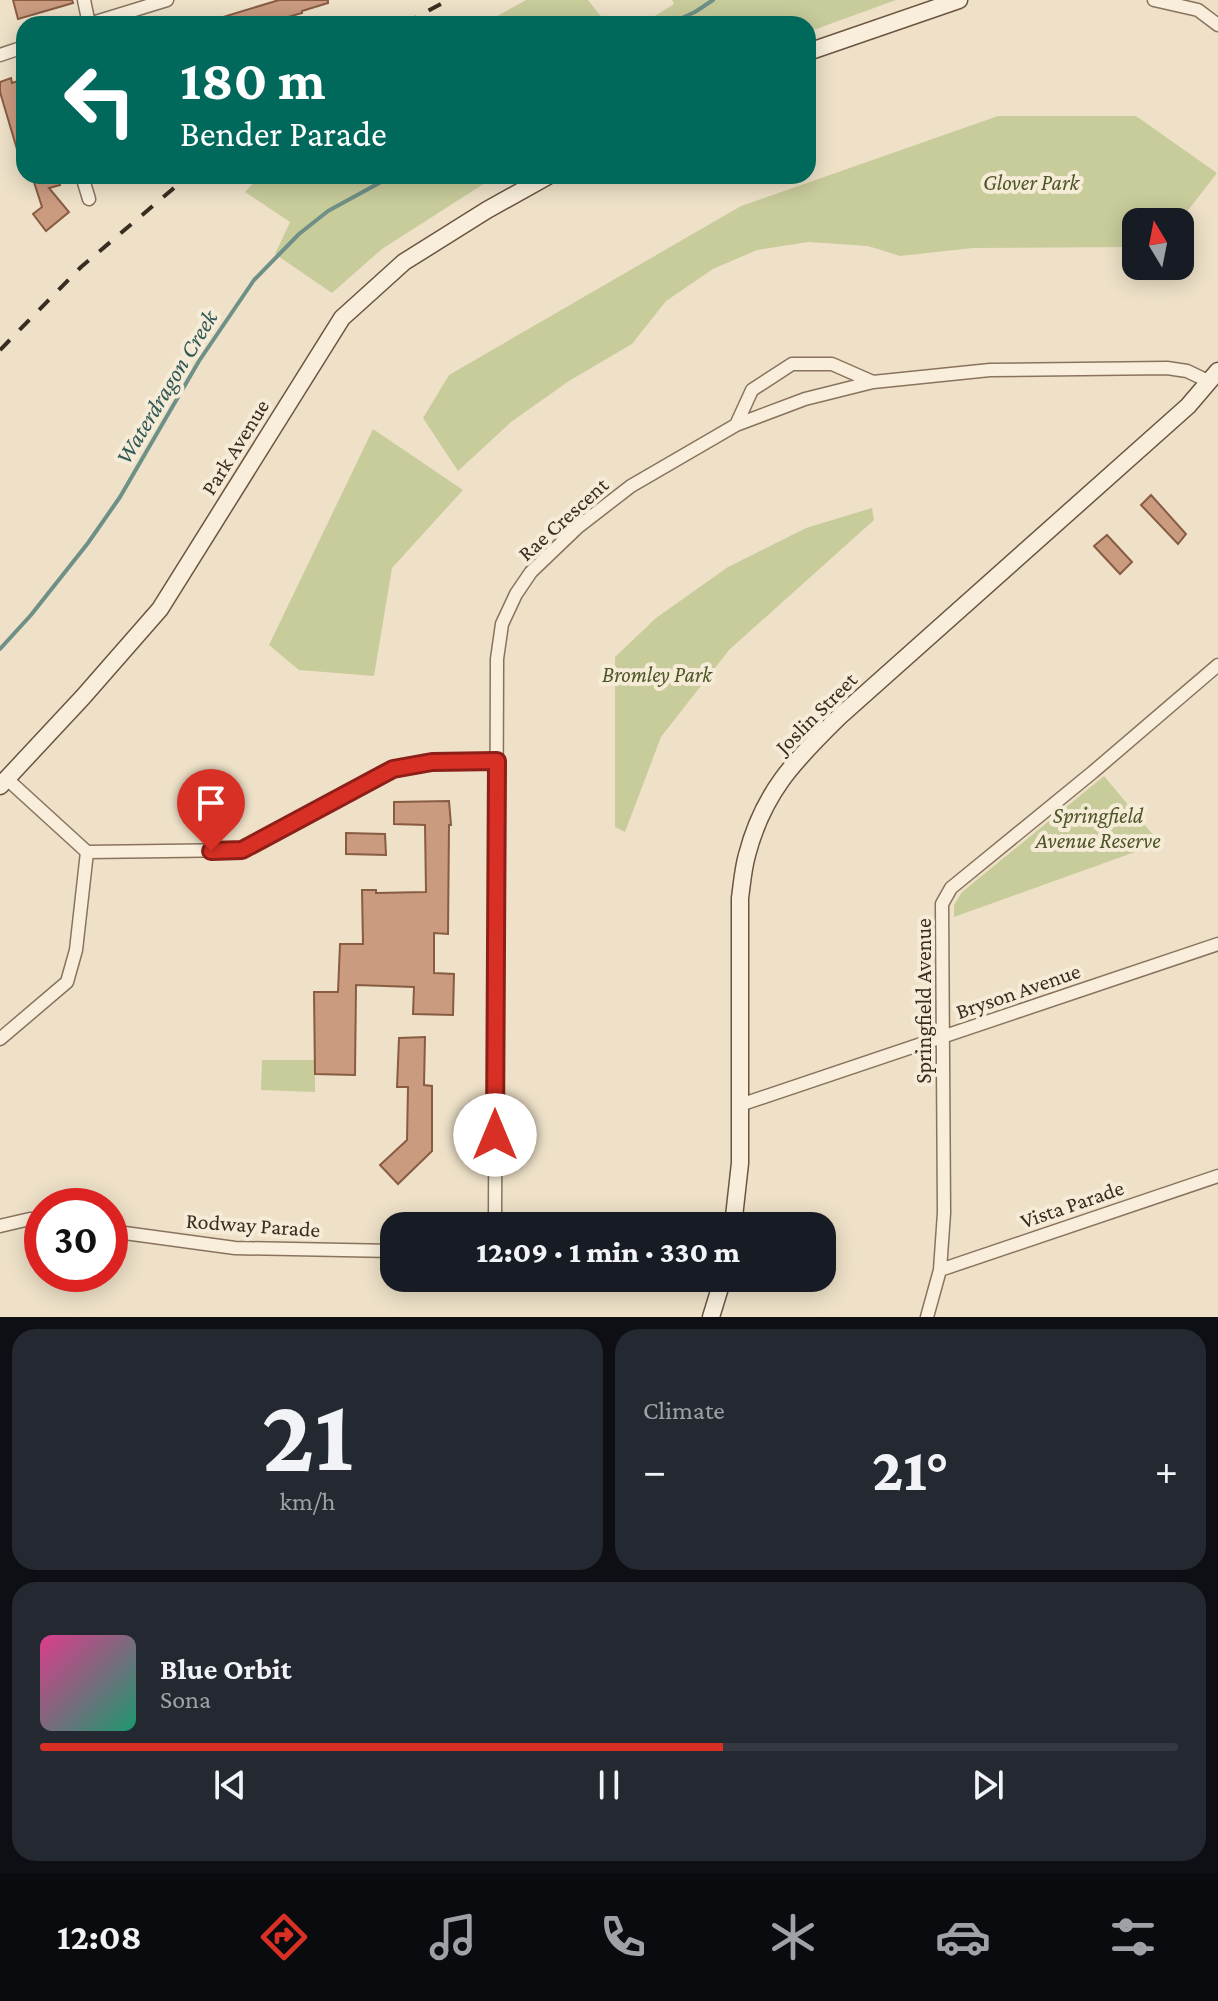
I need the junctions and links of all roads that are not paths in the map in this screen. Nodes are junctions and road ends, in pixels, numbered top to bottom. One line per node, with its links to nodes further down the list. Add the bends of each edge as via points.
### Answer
1 (167, 0): 4 (street)
2 (959, 0): 6 (street)
3 (1154, 0): 5 (street, via 1198,10)
4 (115, 16)
5 (1218, 25)
6 (816, 49)
7 (84, 184): 9 (street)
8 (534, 184): 15 (street, Park Avenue, via 404,262 342,318 160,609)
9 (89, 199)
10 (1214, 376): 11 (street, Rae Crescent, via 1167,368 990,370); 20 (street, Joslin Street, via 1188,406 839,717 773,789 757,822 740,898)
11 (873, 382): 12 (street, Rae Crescent, via 805,399); 12 (street, Rae Crescent, via 832,364 792,364 752,390)
12 (736, 425): 14 (street, Rae Crescent, via 631,486 531,572 502,624)
13 (1218, 665): 18 (street, Springfield Avenue, via 951,888 942,904)
14 (497, 761): 16 (street, via 393,769 242,850); 22 (street, Rae Crescent)
15 (4, 783): 16 (street)
16 (87, 852): 19 (street, via 76,950 67,982)
17 (1218, 944): 18 (street, Bryson Avenue)
18 (943, 1038): 20 (street, Bryson Avenue); 28 (street, Springfield Avenue)
19 (0, 1039)
20 (740, 1105): 23 (street, Joslin Street)
21 (1218, 1176): 28 (street, Vista Parade)
22 (495, 1212)
23 (735, 1212)
24 (24, 1220): 25 (street)
25 (0, 1226)
26 (128, 1233): 27 (street, Rodway Parade, via 235,1248)
27 (380, 1251)
28 (940, 1270): 31 (street, Springfield Avenue)
29 (719, 1292): 30 (street)
30 (711, 1317)
31 (927, 1317)

